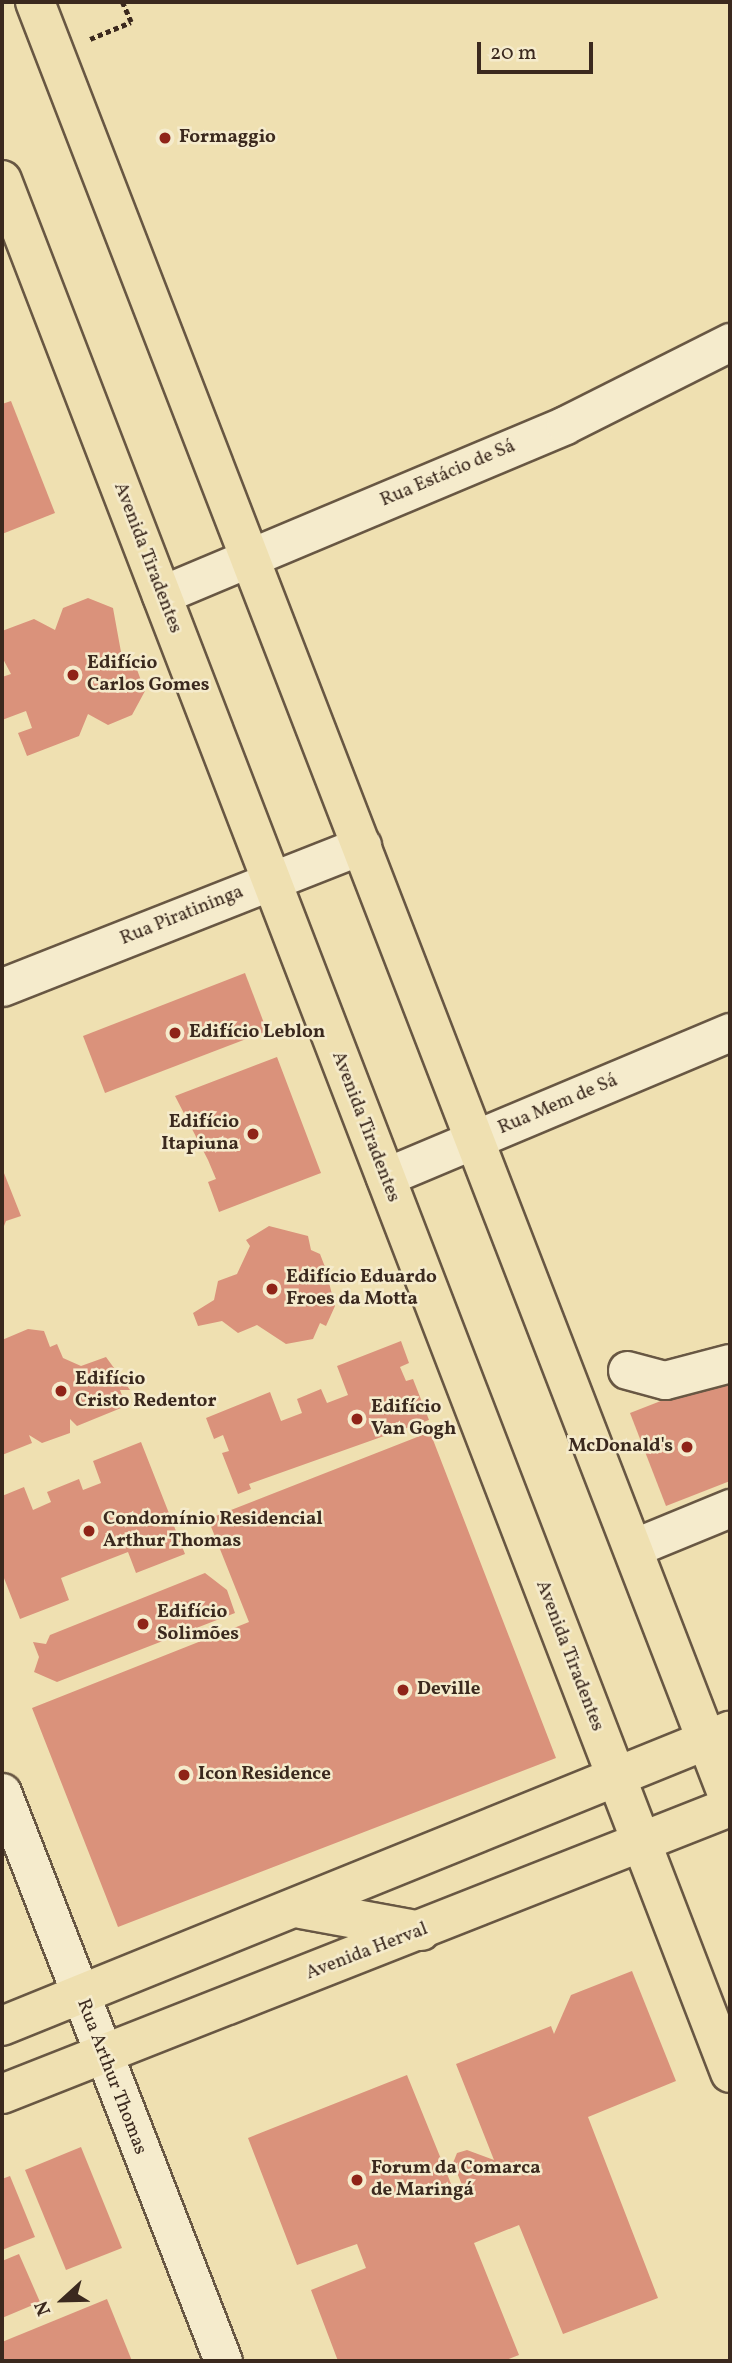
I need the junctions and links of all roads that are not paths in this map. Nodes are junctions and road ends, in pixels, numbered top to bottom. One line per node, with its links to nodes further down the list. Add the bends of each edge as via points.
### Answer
1 (34, 2): 4 (main road)
2 (2, 180): 5 (main road, Avenida Tiradentes)
3 (730, 342): 4 (street, Rua Estácio de Sá, via 565,425)
4 (251, 557): 5 (street, Rua Estácio de Sá); 6 (main road)
5 (161, 595): 7 (main road, Avenida Tiradentes)
6 (362, 845): 7 (street, Rua Piratininga); 10 (main road)
7 (271, 881): 8 (street, Rua Piratininga); 11 (main road, Avenida Tiradentes)
8 (2, 987)
9 (730, 1032): 10 (street, Rua Mem de Sá)
10 (475, 1140): 11 (street, Rua Mem de Sá); 15 (main road)
11 (385, 1177): 17 (main road, Avenida Tiradentes)
12 (730, 1363): 13 (street, via 665,1380)
13 (627, 1370)
14 (730, 1508): 15 (street)
15 (635, 1547): 16 (main road)
16 (719, 1735): 17 (main road); 19 (main road)
17 (618, 1780): 21 (main road, Avenida Tiradentes); 22 (main road)
18 (2, 1792): 24 (street, Rua Arthur Thomas)
19 (730, 1801)
20 (730, 1807): 21 (main road, Avenida Herval)
21 (643, 1845): 23 (main road, Avenida Herval); 27 (main road, Avenida Tiradentes)
22 (301, 1909): 23 (main road); 24 (main road)
23 (421, 1931): 26 (main road, Avenida Herval)
24 (78, 1993): 25 (main road); 26 (street, Rua Arthur Thomas)
25 (2, 2026)
26 (103, 2055): 28 (main road, Avenida Herval); 29 (street, Rua Arthur Thomas)
27 (730, 2073)
28 (2, 2094)
29 (223, 2361)

